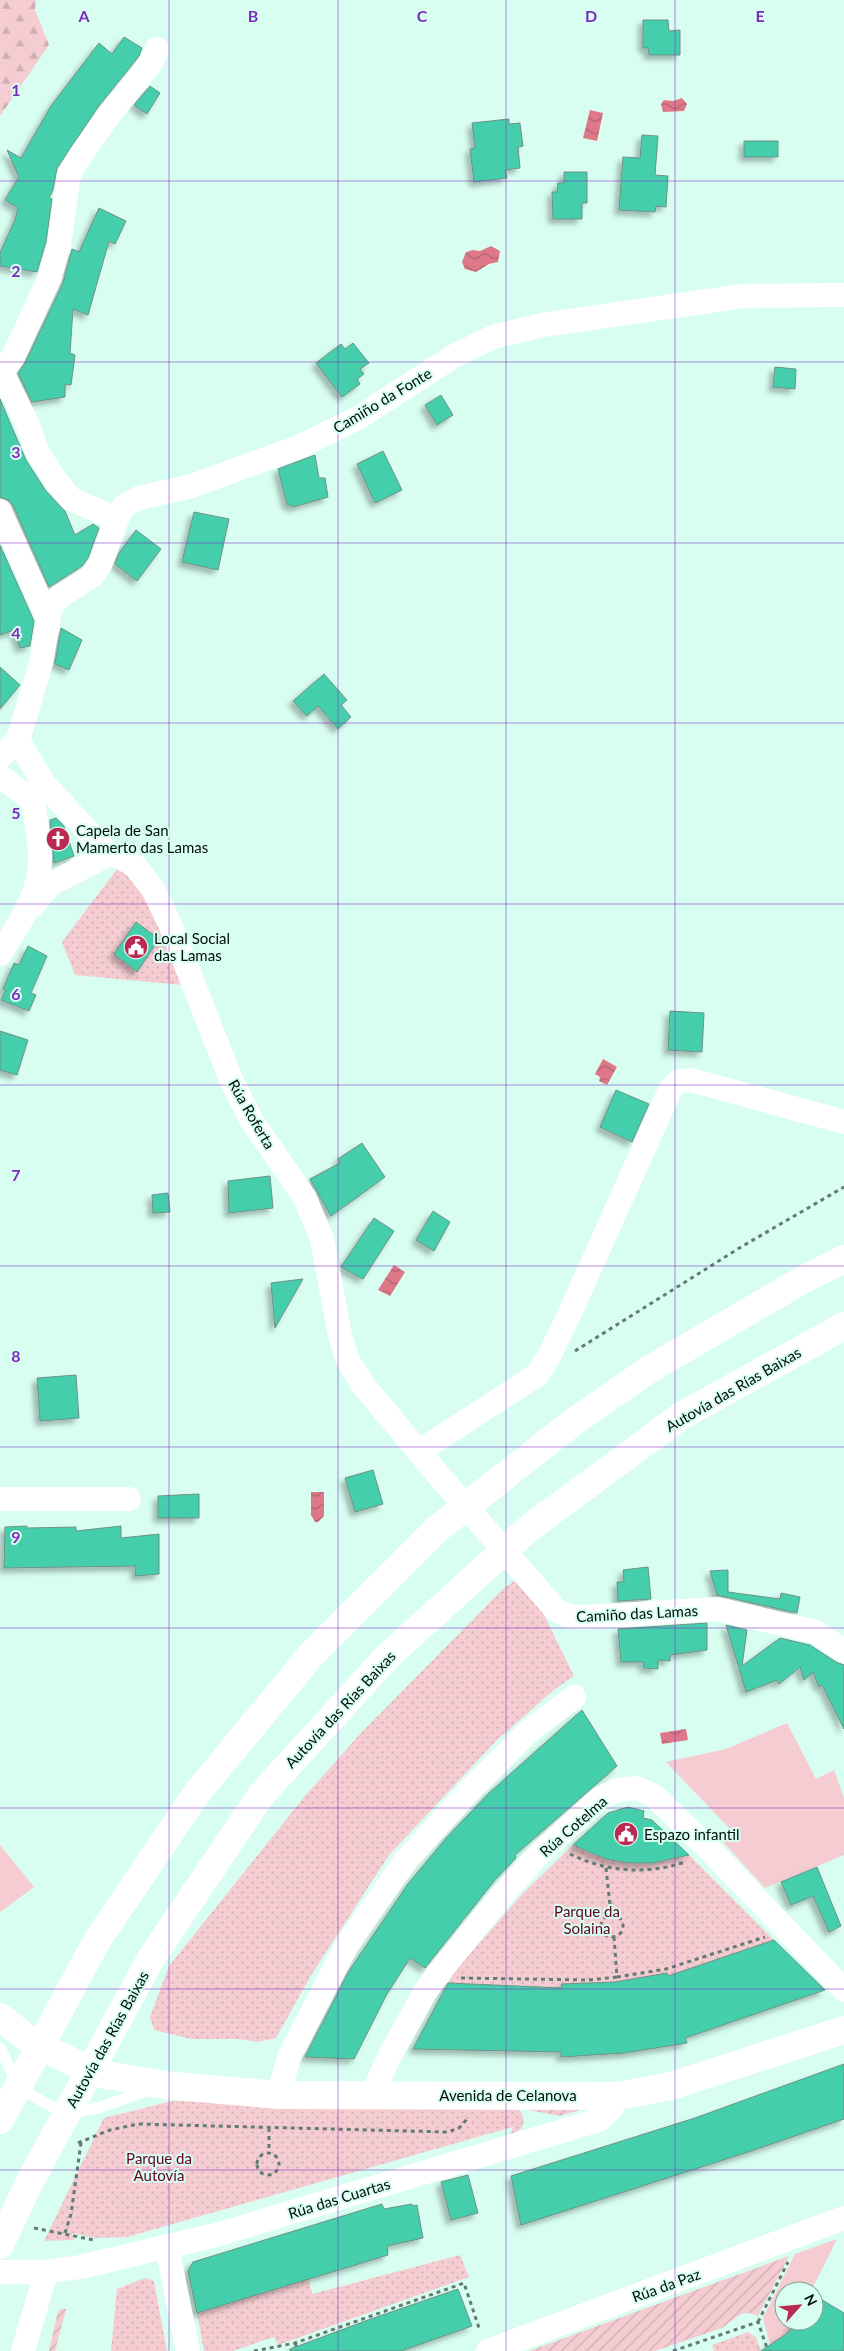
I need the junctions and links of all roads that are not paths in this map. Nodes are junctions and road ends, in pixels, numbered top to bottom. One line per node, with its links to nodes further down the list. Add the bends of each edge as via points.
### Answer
1 (156, 49): 3 (street, via 151,63 109,115 69,175 60,245 50,277 13,357)
2 (844, 295): 5 (street, Camiño da Fonte, via 743,296 543,325 493,337 454,356 358,418 301,446 192,486 139,498 124,506)
3 (1, 373): 5 (street, via 38,452 57,482 71,499)
4 (0, 511): 6 (street)
5 (117, 519): 6 (street, Camiño da Fonte, via 100,565 92,576 59,597 51,606)
6 (48, 618): 7 (street, Camiño da Fonte, via 40,663)
7 (18, 740): 8 (street); 10 (street)
8 (0, 757)
9 (0, 776): 10 (street)
10 (38, 792): 11 (street, Rúa Roferta); 12 (street, via 38,882)
11 (109, 854): 12 (street, via 51,884); 17 (street, Rúa Roferta, via 120,856 135,866 153,889 232,1082 252,1121 305,1198 317,1224 348,1361 364,1386)
12 (25, 913): 13 (street)
13 (0, 954)
14 (844, 1122): 17 (street, via 691,1080 679,1081 671,1088 568,1317 537,1375)
15 (844, 1259): 32 (main road, via 650,1369 576,1420 436,1530 311,1655 203,1785 98,1939)
16 (844, 1326): 34 (main road, Autovía das Rías Baixas, via 681,1416 528,1529 388,1656 261,1795 150,1960 28,2185)
17 (424, 1458): 20 (street, Camiño das Lamas, via 556,1609 568,1616 717,1609)
18 (0, 1499): 19 (street)
19 (129, 1499)
20 (816, 1632): 21 (street); 22 (street, Camiño das Lamas)
21 (844, 1641)
22 (844, 1651)
23 (574, 1698): 29 (street, via 529,1731 406,1860 348,1944 290,2055)
24 (844, 1990): 30 (street, Rúa Cotelma, via 653,1795 636,1788 617,1790 599,1799 539,1854 437,1975 389,2056)
25 (0, 2017): 28 (main road, Avenida de Celanova, via 32,2042 95,2073)
26 (844, 2030): 31 (main road, Avenida de Celanova, via 671,2086)
27 (0, 2048): 28 (lane, via 14,2077 31,2095 60,2111 98,2108)
28 (164, 2085): 29 (main road, Avenida de Celanova)
29 (278, 2094): 30 (main road, Avenida de Celanova)
30 (372, 2095): 31 (main road, Avenida de Celanova)
31 (617, 2096): 35 (street, Rúa das Cuartas, via 611,2110 599,2120 561,2133 216,2235)
32 (0, 2120)
33 (844, 2218): 38 (street, Rúa da Paz)
34 (0, 2245)
35 (167, 2246): 37 (street, Rúa das Cuartas); 40 (street)
36 (0, 2272): 37 (street, Rúa das Cuartas)
37 (46, 2272): 39 (street)
38 (485, 2342)
39 (23, 2351)
40 (188, 2351)

